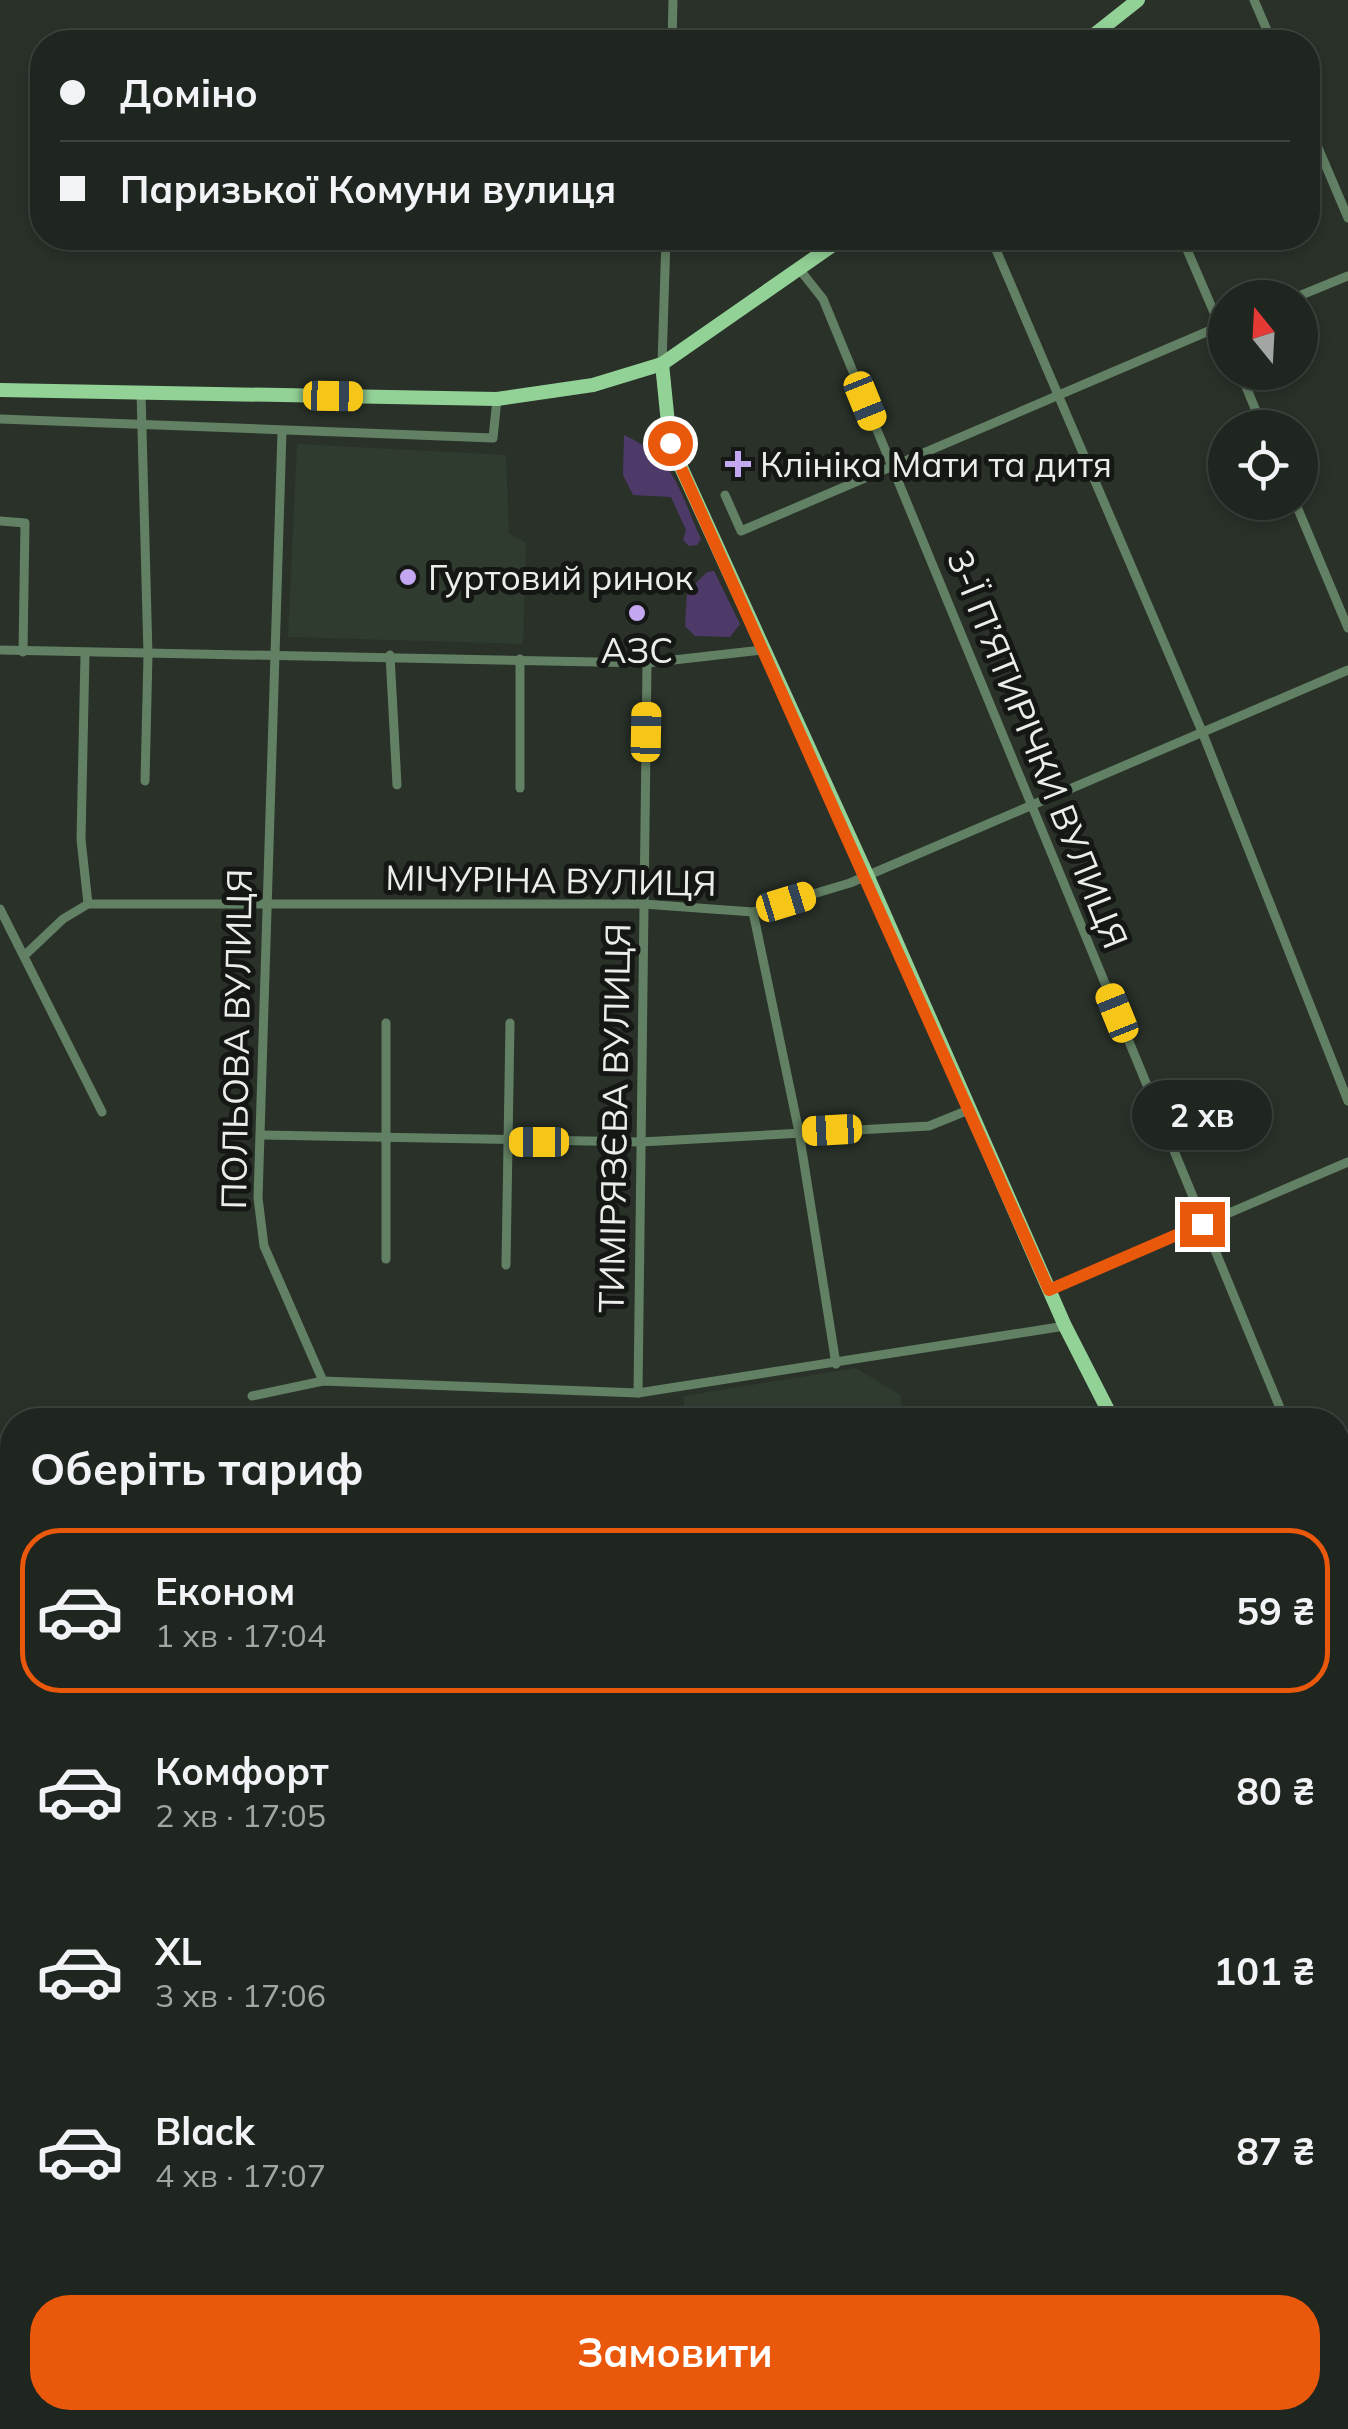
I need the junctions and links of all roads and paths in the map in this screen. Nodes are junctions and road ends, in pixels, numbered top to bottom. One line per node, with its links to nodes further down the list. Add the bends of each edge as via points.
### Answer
1 (673, 0): 4 (street)
2 (1138, 0): 5 (main road)
3 (1254, 0): 6 (street)
4 (672, 30)
5 (1100, 30)
6 (1267, 30)
7 (1320, 152): 8 (street)
8 (1348, 218)
9 (666, 250): 18 (street)
10 (827, 250): 13 (main road)
11 (996, 250): 22 (street)
12 (1187, 250): 16 (street)
13 (800, 270): 18 (main road); 26 (street, 3-Ї П’ЯТИРІЧКИ ВУЛИЦЯ, via 823,299)
14 (1348, 276): 15 (street)
15 (1318, 288)
16 (1208, 295)
17 (1208, 332): 22 (street)
18 (662, 364): 21 (main road, via 593,384); 32 (main road, via 670,443)
19 (0, 390): 20 (main road)
20 (141, 392): 21 (main road); 24 (street)
21 (497, 399): 25 (street, via 493,438)
22 (1058, 399): 26 (street); 41 (street)
23 (0, 419): 24 (street)
24 (142, 427): 25 (street); 35 (street)
25 (282, 431): 37 (street, ПОЛЬОВА ВУЛИЦЯ)
26 (892, 468): 27 (street, via 742,532); 45 (street, 3-Ї П’ЯТИРІЧКИ ВУЛИЦЯ)
27 (725, 495)
28 (1303, 520): 30 (street)
29 (0, 521): 33 (street, via 25,524)
30 (1348, 628)
31 (0, 650): 33 (street)
32 (762, 650): 39 (street); 46 (main road)
33 (23, 652): 34 (street)
34 (85, 655): 35 (street); 47 (street, via 81,838)
35 (148, 656): 37 (street); 42 (street)
36 (390, 656): 37 (street); 38 (street); 43 (street)
37 (272, 658): 49 (street, ПОЛЬОВА ВУЛИЦЯ)
38 (520, 660): 39 (street); 44 (street)
39 (647, 664): 48 (street, ТИМІРЯЗЄВА ВУЛИЦЯ)
40 (1348, 670): 41 (street, МІЧУРІНА ВУЛИЦЯ)
41 (1202, 729): 45 (street, МІЧУРІНА ВУЛИЦЯ); 55 (street)
42 (145, 781)
43 (397, 785)
44 (520, 788)
45 (1032, 802): 46 (street, МІЧУРІНА ВУЛИЦЯ); 64 (street, 3-Ї П’ЯТИРІЧКИ ВУЛИЦЯ)
46 (867, 875): 51 (street, МІЧУРІНА ВУЛИЦЯ); 56 (main road)
47 (88, 904): 49 (street, МІЧУРІНА ВУЛИЦЯ); 52 (street)
48 (643, 904): 49 (street, МІЧУРІНА ВУЛИЦЯ); 51 (street, МІЧУРІНА ВУЛИЦЯ); 62 (street, ТИМІРЯЗЄВА ВУЛИЦЯ)
49 (265, 906): 59 (street, ПОЛЬОВА ВУЛИЦЯ)
50 (0, 909): 52 (street)
51 (754, 912): 58 (street)
52 (25, 955): 57 (street)
53 (386, 1023): 60 (street)
54 (510, 1023): 61 (street)
55 (1348, 1101)
56 (971, 1109): 58 (street, via 928,1126); 67 (main road)
57 (102, 1112)
58 (799, 1132): 62 (street); 69 (street)
59 (261, 1135): 60 (street); 70 (street, ПОЛЬОВА ВУЛИЦЯ, via 264,1246)
60 (389, 1140): 61 (street); 65 (street)
61 (505, 1142): 62 (street); 66 (street)
62 (642, 1142): 71 (street, ТИМІРЯЗЄВА ВУЛИЦЯ)
63 (1348, 1162): 64 (street)
64 (1202, 1224): 67 (street); 74 (street, 3-Ї П’ЯТИРІЧКИ ВУЛИЦЯ)
65 (386, 1259)
66 (506, 1266)
67 (1049, 1290): 68 (main road)
68 (1064, 1326): 69 (street); 73 (main road)
69 (836, 1364): 71 (street)
70 (324, 1381): 71 (street); 72 (street)
71 (638, 1393)
72 (252, 1396)
73 (1107, 1408)
74 (1280, 1408)

